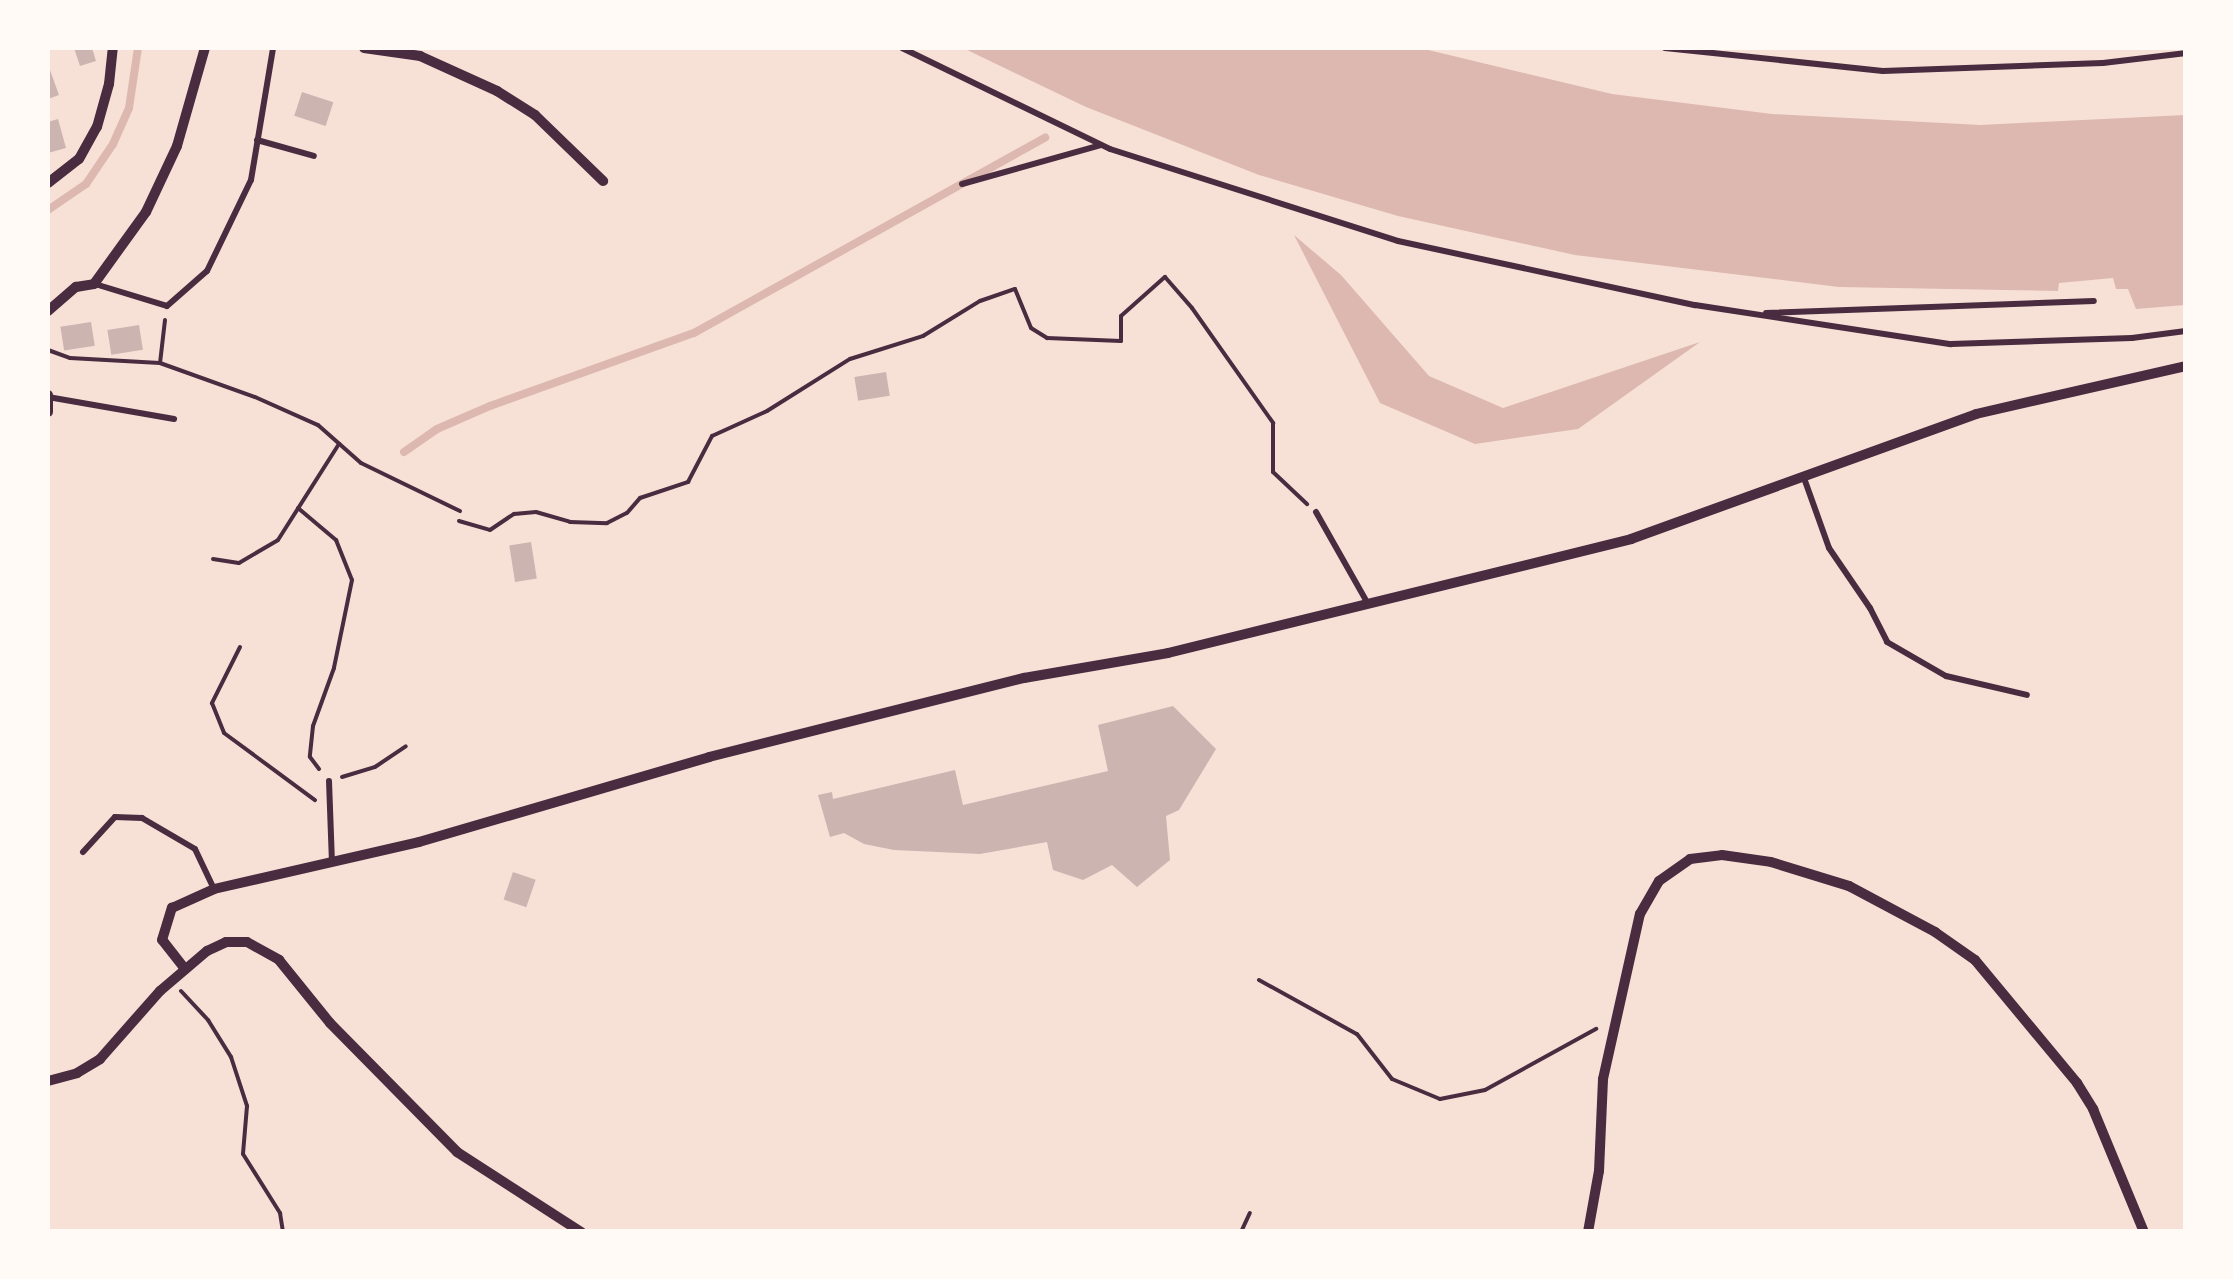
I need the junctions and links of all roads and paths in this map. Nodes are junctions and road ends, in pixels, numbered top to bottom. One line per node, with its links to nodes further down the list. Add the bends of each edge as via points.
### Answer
1 (113, 48): 12 (street, via 97,127 78,159)
2 (205, 48): 14 (street, via 178,146 146,212)
3 (273, 48): 8 (lane)
4 (364, 48): 11 (street, via 420,56 496,91 535,115)
5 (902, 48): 9 (lane)
6 (1665, 48): 7 (lane, via 1883,71 2103,63)
7 (2186, 53)
8 (257, 140): 10 (lane); 16 (lane, via 251,180 207,271)
9 (1102, 145): 13 (lane); 18 (lane, via 1398,241)
10 (314, 156)
11 (602, 181)
12 (48, 183)
13 (962, 184)
14 (94, 284): 16 (lane); 17 (street, via 76,287)
15 (2094, 301): 18 (lane)
16 (166, 306): 21 (path)
17 (48, 312)
18 (1751, 313): 19 (lane, via 1951,344)
19 (2186, 331)
20 (48, 350): 21 (path, via 70,358)
21 (160, 363): 26 (path, via 255,396 318,425)
22 (2186, 366): 27 (street, via 1976,414)
23 (48, 396): 24 (street); 25 (lane)
24 (48, 412)
25 (174, 419)
26 (339, 444): 28 (path); 29 (path, via 361,463)
27 (1803, 476): 33 (street, via 1631,540); 35 (lane, via 1828,548 1887,642 1946,676)
28 (298, 508): 32 (path, via 278,540 240,563); 37 (path, via 336,540 352,580 334,668 313,726 310,757)
29 (460, 511)
30 (1316, 512): 31 (path, via 1273,472 1273,423 1165,277 1121,316 1121,341 1047,338 1032,328 1014,289 922,336 850,358 768,412 712,436 688,482 640,498 608,523 536,512 514,514 490,530); 33 (lane)
31 (459, 522)
32 (213, 559)
33 (1367, 602): 40 (street, via 709,757)
34 (240, 648): 38 (path, via 212,703 224,732)
35 (2027, 696)
36 (406, 746): 37 (path, via 374,767)
37 (329, 781): 38 (lane)
38 (330, 812): 40 (lane)
39 (84, 852): 41 (lane, via 115,816 142,818 195,849)
40 (332, 862): 41 (street)
41 (214, 889): 42 (street, via 172,908 162,940)
42 (185, 969): 43 (street); 49 (street, via 226,942 264,948 457,1152)
43 (171, 980): 46 (street, via 100,1059); 48 (path, via 231,1057 247,1106 243,1154 280,1213)
44 (1259, 980): 45 (path, via 1357,1034 1392,1079 1440,1099 1485,1090)
45 (1617, 1017): 51 (street, via 1603,1080 1600,1171); 52 (street, via 1640,914 1658,881 1690,860 1722,855 1772,862 1849,886 1975,960 2093,1108)
46 (48, 1081)
47 (1250, 1213): 50 (path)
48 (283, 1232)
49 (581, 1232)
50 (1241, 1232)
51 (1588, 1232)
52 (2144, 1232)

